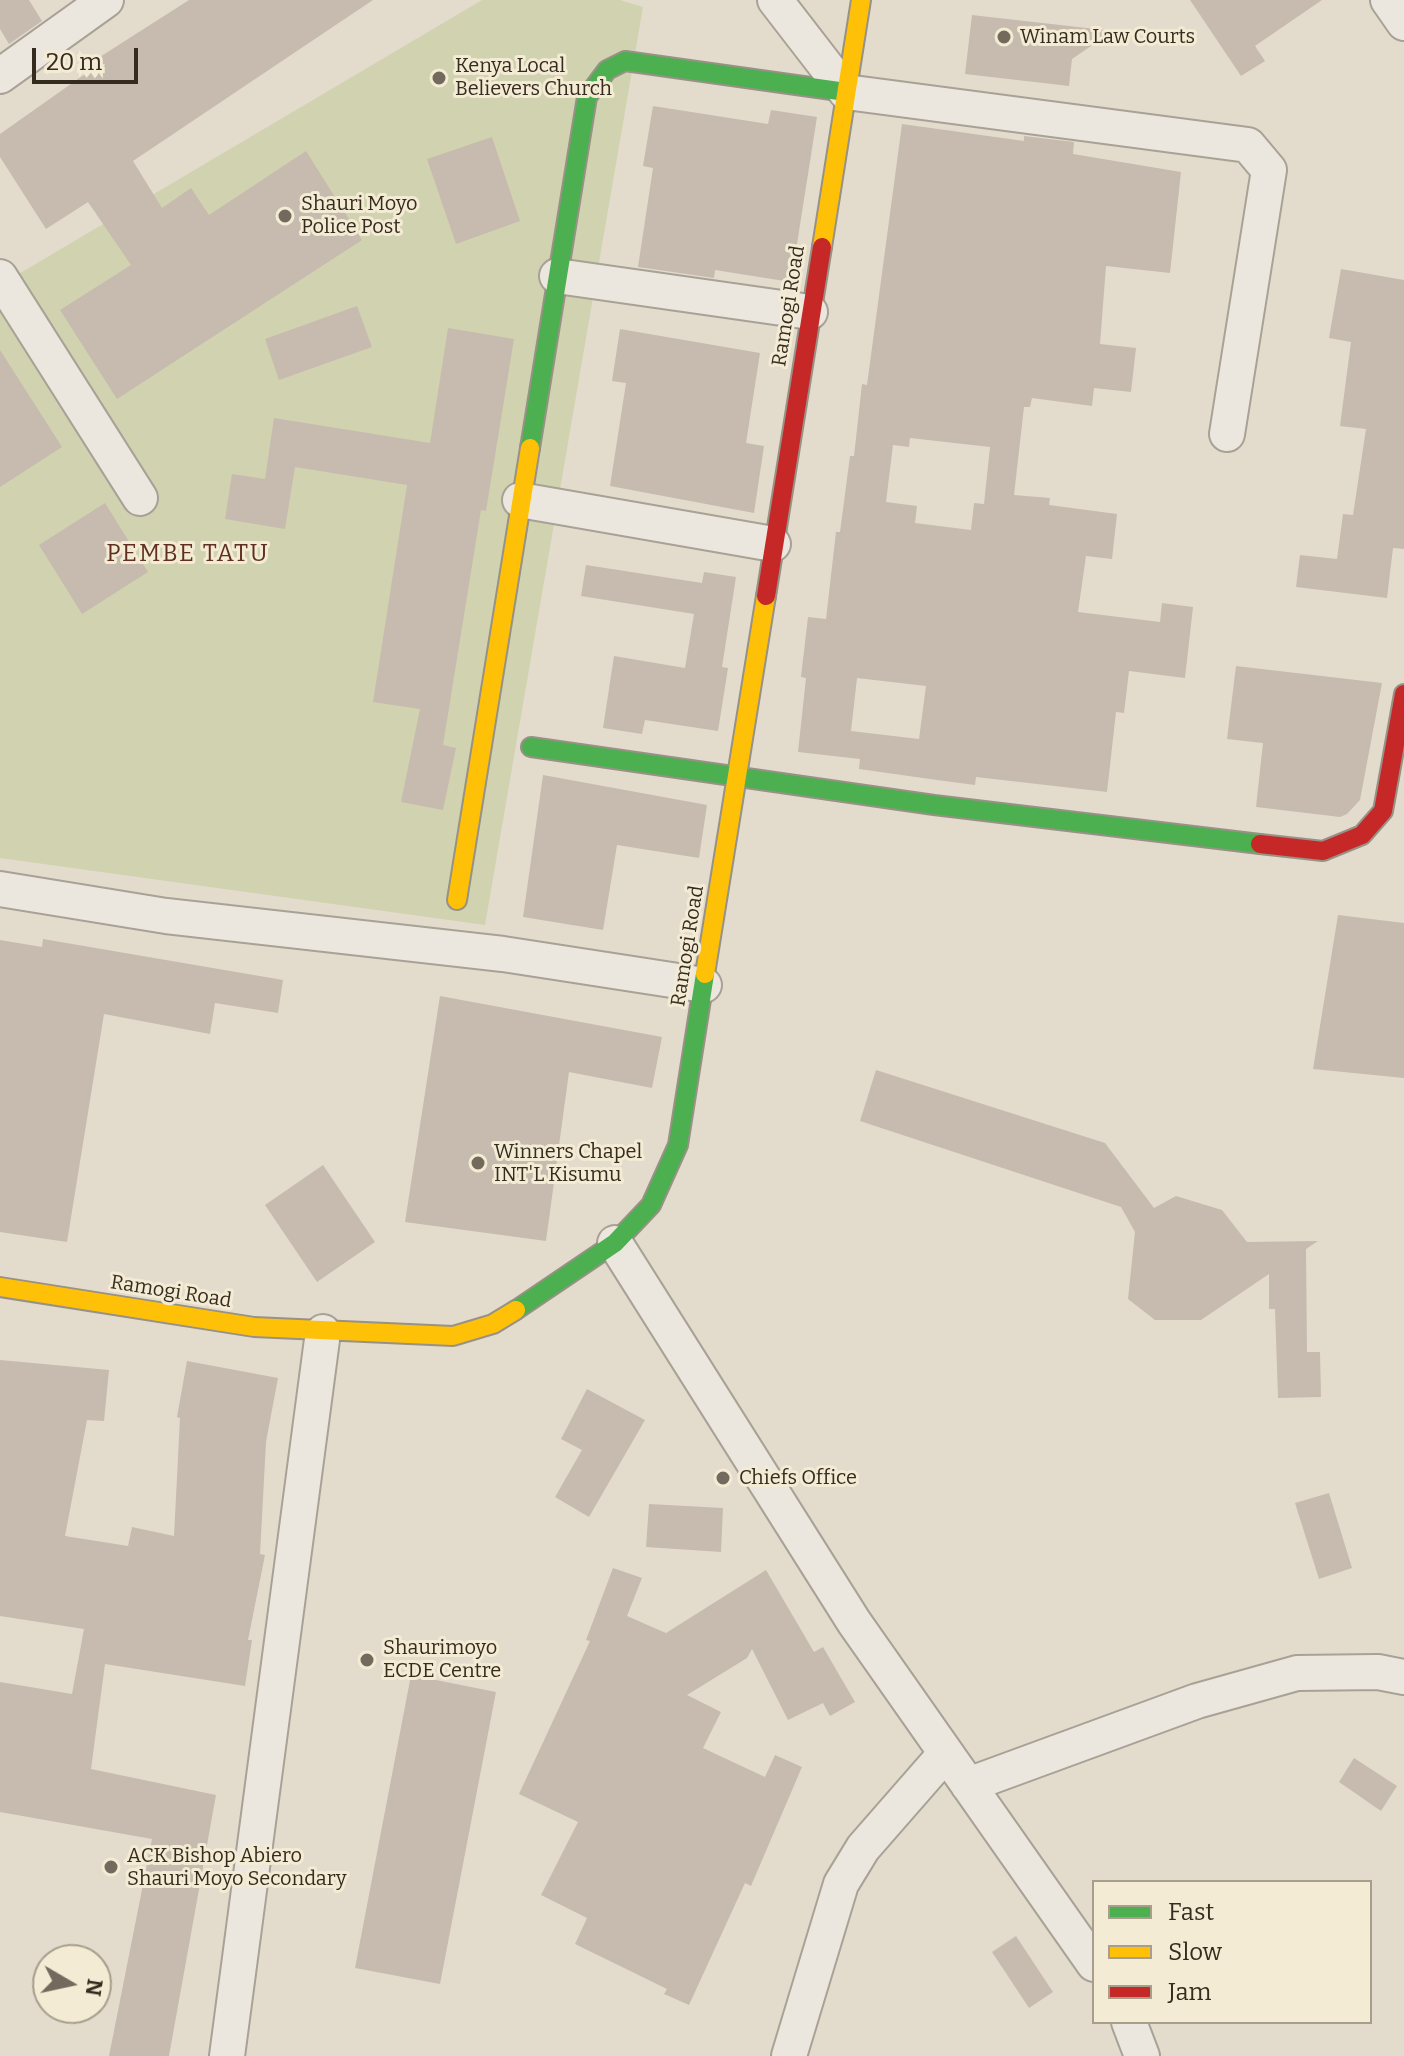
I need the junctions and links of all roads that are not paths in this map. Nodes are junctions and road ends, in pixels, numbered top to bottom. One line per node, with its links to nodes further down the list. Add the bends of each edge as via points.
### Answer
1 (106, 0): 6 (street)
2 (775, 0): 7 (street)
3 (861, 0): 7 (street, Ramogi Road)
4 (1388, 0): 5 (street)
5 (1404, 23)
6 (0, 76)
7 (846, 92): 8 (street, via 625,61 607,70 587,97); 10 (street, Ramogi Road); 11 (street, via 1248,145 1269,170)
8 (557, 276): 10 (street); 13 (street)
9 (0, 277): 12 (street)
10 (810, 312): 14 (street, Ramogi Road)
11 (1227, 434)
12 (140, 498)
13 (520, 500): 14 (street); 19 (street)
14 (773, 544): 17 (street, Ramogi Road)
15 (1404, 694): 17 (street, via 1383,811 1362,835 1323,851 934,805)
16 (531, 747): 17 (street)
17 (737, 775): 20 (street, Ramogi Road)
18 (0, 889): 20 (street, via 166,916 503,954)
19 (457, 900)
20 (704, 985): 21 (street, Ramogi Road, via 678,1145 651,1205)
21 (615, 1243): 23 (street, Ramogi Road, via 493,1324 453,1336); 25 (street, via 854,1622)
22 (0, 1287): 23 (street, Ramogi Road, via 254,1327)
23 (323, 1332): 29 (street)
24 (1404, 1677): 26 (street, via 1378,1672 1297,1673 1197,1701)
25 (946, 1753): 26 (street); 30 (street, via 863,1848 841,1884)
26 (968, 1785): 27 (street)
27 (1092, 1961)
28 (1130, 2024): 31 (street)
29 (227, 2056)
30 (789, 2056)
31 (1142, 2056)

